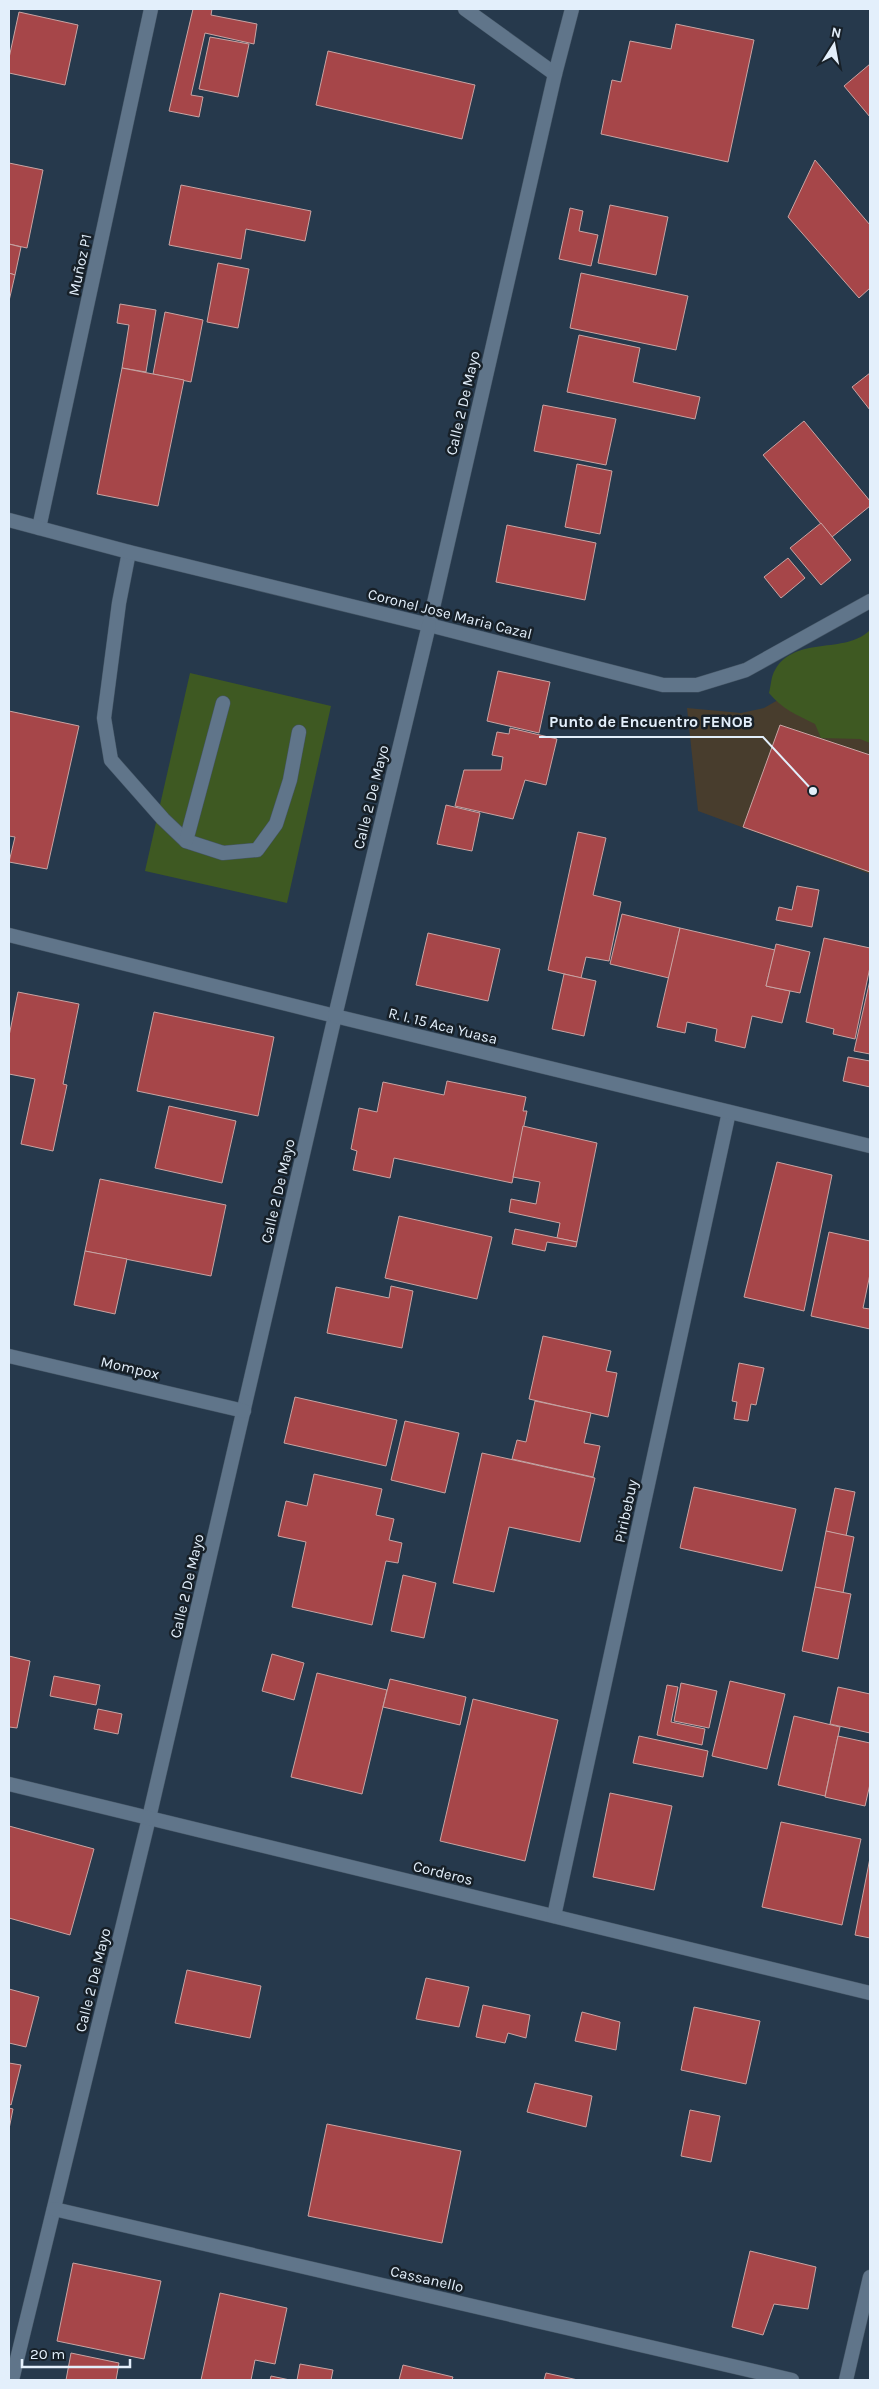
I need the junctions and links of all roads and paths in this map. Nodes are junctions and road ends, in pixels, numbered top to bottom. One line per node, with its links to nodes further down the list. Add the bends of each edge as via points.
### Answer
1 (152, 9): 6 (street, Muñoz P1)
2 (465, 9): 4 (street)
3 (572, 9): 4 (street, Calle 2 De Mayo)
4 (555, 74): 9 (street, Calle 2 De Mayo)
5 (9, 520): 6 (street, Coronel Jose Maria Cazal)
6 (39, 528): 7 (street, Coronel Jose Maria Cazal)
7 (129, 552): 9 (street, Coronel Jose Maria Cazal); 12 (street, via 118,603 104,718 111,760)
8 (870, 601): 9 (street, Coronel Jose Maria Cazal, via 746,670 697,684 664,685)
9 (429, 624): 14 (street, Calle 2 De Mayo)
10 (223, 703): 12 (street)
11 (299, 732): 12 (street, via 290,780 276,824 258,850 223,853)
12 (186, 841)
13 (9, 935): 14 (street, R. I. 15 Aca Yuasa)
14 (335, 1016): 15 (street, R. I. 15 Aca Yuasa); 18 (street, Calle 2 De Mayo)
15 (730, 1112): 16 (street, R. I. 15 Aca Yuasa); 21 (street, Piribebuy)
16 (870, 1146)
17 (9, 1356): 18 (street, Mompox)
18 (244, 1411): 20 (street, Calle 2 De Mayo)
19 (9, 1784): 20 (street, Corderos)
20 (149, 1818): 21 (street, Corderos); 23 (street, Calle 2 De Mayo)
21 (554, 1916): 22 (street, Corderos)
22 (870, 1993)
23 (54, 2209): 25 (street, Calle 2 De Mayo); 26 (street, Cassanello)
24 (870, 2277): 27 (street)
25 (12, 2380)
26 (792, 2380)
27 (846, 2380)

